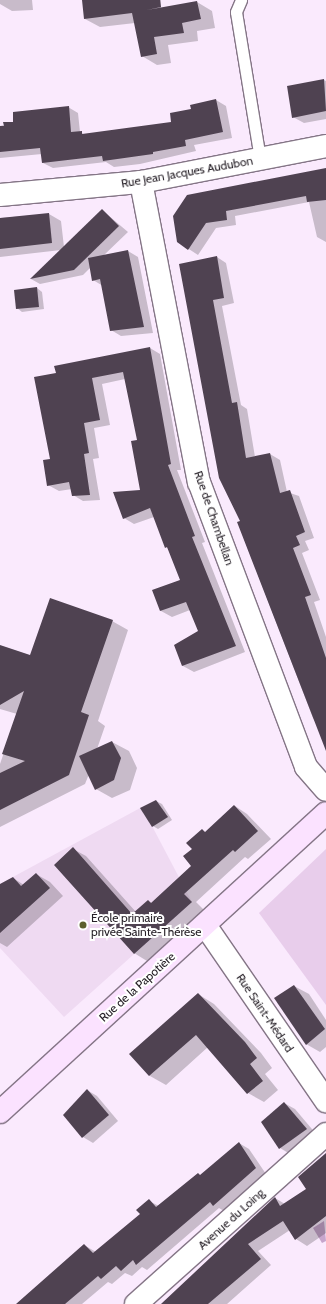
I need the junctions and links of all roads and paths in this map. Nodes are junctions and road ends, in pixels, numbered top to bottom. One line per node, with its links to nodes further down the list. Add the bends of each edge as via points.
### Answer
1 (241, 0): 3 (lane, via 236,12)
2 (326, 146): 3 (street, Rue Jean Jacques Audubon)
3 (260, 159): 4 (street, Rue Jean Jacques Audubon)
4 (141, 182): 5 (street, Rue Jean Jacques Audubon); 6 (street, Rue de Chambellan, via 199,482 306,767)
5 (0, 195)
6 (326, 790)
7 (326, 813): 8 (street, Rue de la Papotière)
8 (205, 925): 9 (street, Rue Saint-Médard); 10 (street, Rue de la Papotière)
9 (326, 1101)
10 (0, 1112)
11 (326, 1134): 12 (street, Avenue du Loing)
12 (136, 1304)

